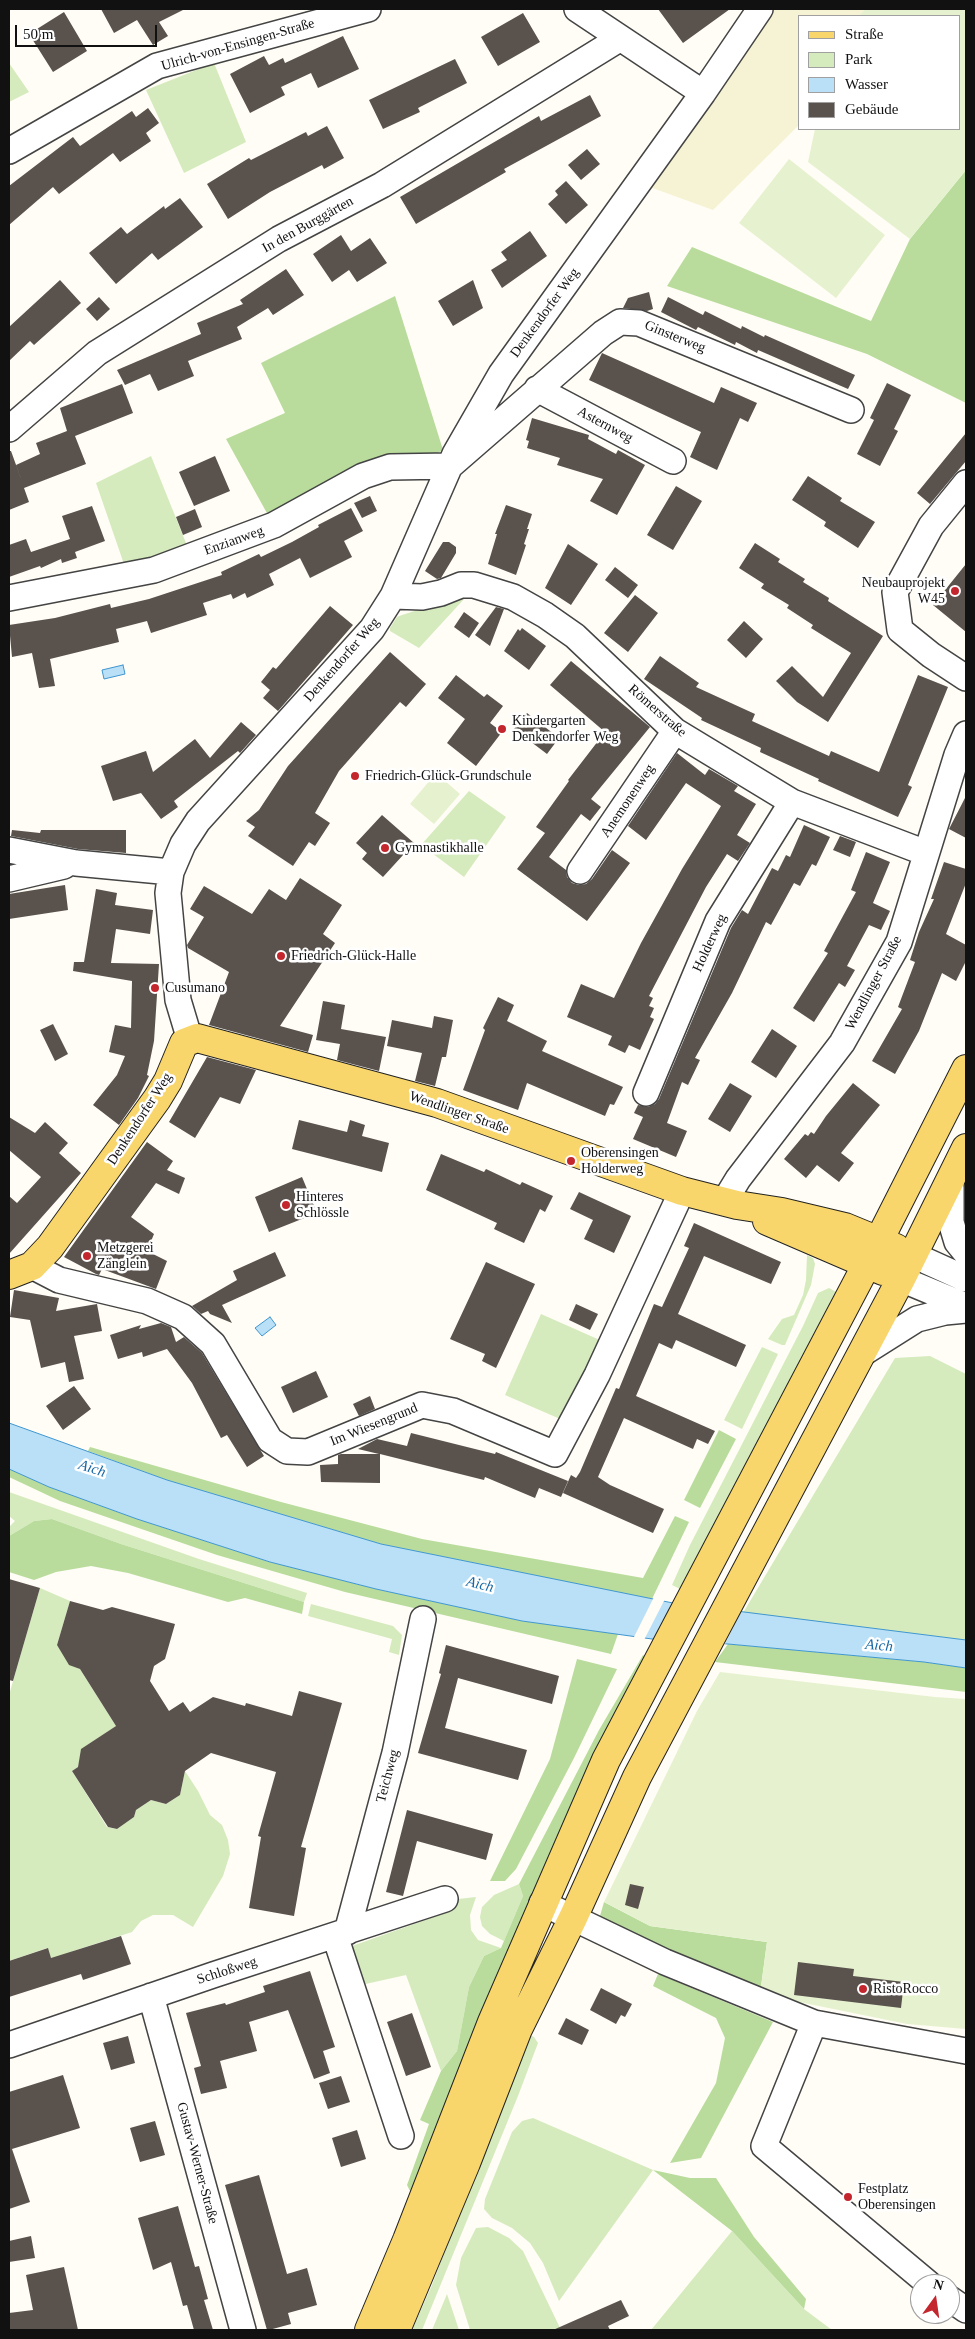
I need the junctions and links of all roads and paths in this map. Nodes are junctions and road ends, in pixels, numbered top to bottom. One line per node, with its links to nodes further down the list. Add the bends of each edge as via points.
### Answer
1 (368, 9): 6 (street, Ulrich-von-Ensingen-Straße, via 157,66)
2 (577, 9): 4 (street)
3 (760, 9): 5 (street, Denkendorfer Weg)
4 (619, 39): 5 (street); 9 (street, In den Burggärten, via 382,185 280,239 97,353)
5 (703, 93): 11 (street, Denkendorfer Weg, via 501,374)
6 (9, 151)
7 (537, 389): 8 (street, Ginsterweg, via 603,333 620,322 639,323); 10 (street, Asternweg); 11 (street, Ginsterweg)
8 (851, 410)
9 (9, 429)
10 (673, 461)
11 (450, 466): 13 (street, Denkendorfer Weg); 14 (street, Enzianweg, via 390,467 363,476 274,526 154,570)
12 (966, 483): 15 (street, via 931,526 895,592 900,630)
13 (393, 596): 16 (street, Römerstraße, via 422,597 461,585 474,585 513,597 574,636); 23 (street, Denkendorfer Weg, via 372,630 198,821)
14 (9, 598)
15 (966, 678)
16 (675, 731): 18 (street, Römerstraße); 22 (street, Anemonenweg)
17 (966, 734): 20 (street, Wendlinger Straße)
18 (792, 802): 20 (street, Römerstraße); 27 (street, Holderweg, via 718,921)
19 (9, 850): 21 (street)
20 (926, 853): 31 (street, Wendlinger Straße, via 899,942 842,1043 738,1179)
21 (76, 863): 23 (street); 24 (street)
22 (580, 871)
23 (170, 872): 25 (street, Denkendorfer Weg, via 168,893 178,1000)
24 (9, 878)
25 (190, 1040): 30 (main road, Wendlinger Straße, via 208,1040 437,1103); 35 (main road, Denkendorfer Weg, via 179,1051 168,1081 125,1145 50,1247)
26 (966, 1069): 32 (main road)
27 (646, 1093)
28 (966, 1148): 29 (main road)
29 (951, 1179): 33 (street, via 951,1222 957,1242); 34 (main road)
30 (682, 1191): 31 (main road, Wendlinger Straße); 35 (street, Im Wiesengrund, via 599,1370 555,1454 453,1411 422,1405 308,1452 287,1451 270,1440 213,1344 183,1317 147,1301)
31 (731, 1204): 32 (main road, Wendlinger Straße, via 780,1227)
32 (873, 1252): 34 (main road, Wendlinger Straße); 42 (main road, via 606,1760)
33 (966, 1253)
34 (907, 1267): 36 (street); 37 (street); 39 (main road)
35 (20, 1270)
36 (966, 1279)
37 (966, 1306)
38 (966, 1310): 39 (street, via 917,1320)
39 (860, 1355): 43 (main road, via 637,1777)
40 (423, 1619): 44 (street, Teichweg, via 395,1753)
41 (445, 1899): 44 (street, Schloßweg)
42 (542, 1902): 43 (street); 52 (main road)
43 (573, 1918): 46 (street, via 666,1962); 53 (main road, via 518,2029)
44 (341, 1934): 45 (street, Schloßweg); 49 (street)
45 (151, 1996): 47 (street, Schloßweg); 51 (street, Gustav-Werner-Straße)
46 (814, 2023): 48 (street); 50 (street, via 764,2146)
47 (9, 2045)
48 (966, 2051)
49 (402, 2136)
50 (917, 2274)
51 (243, 2330)
52 (369, 2330)
53 (396, 2330)

